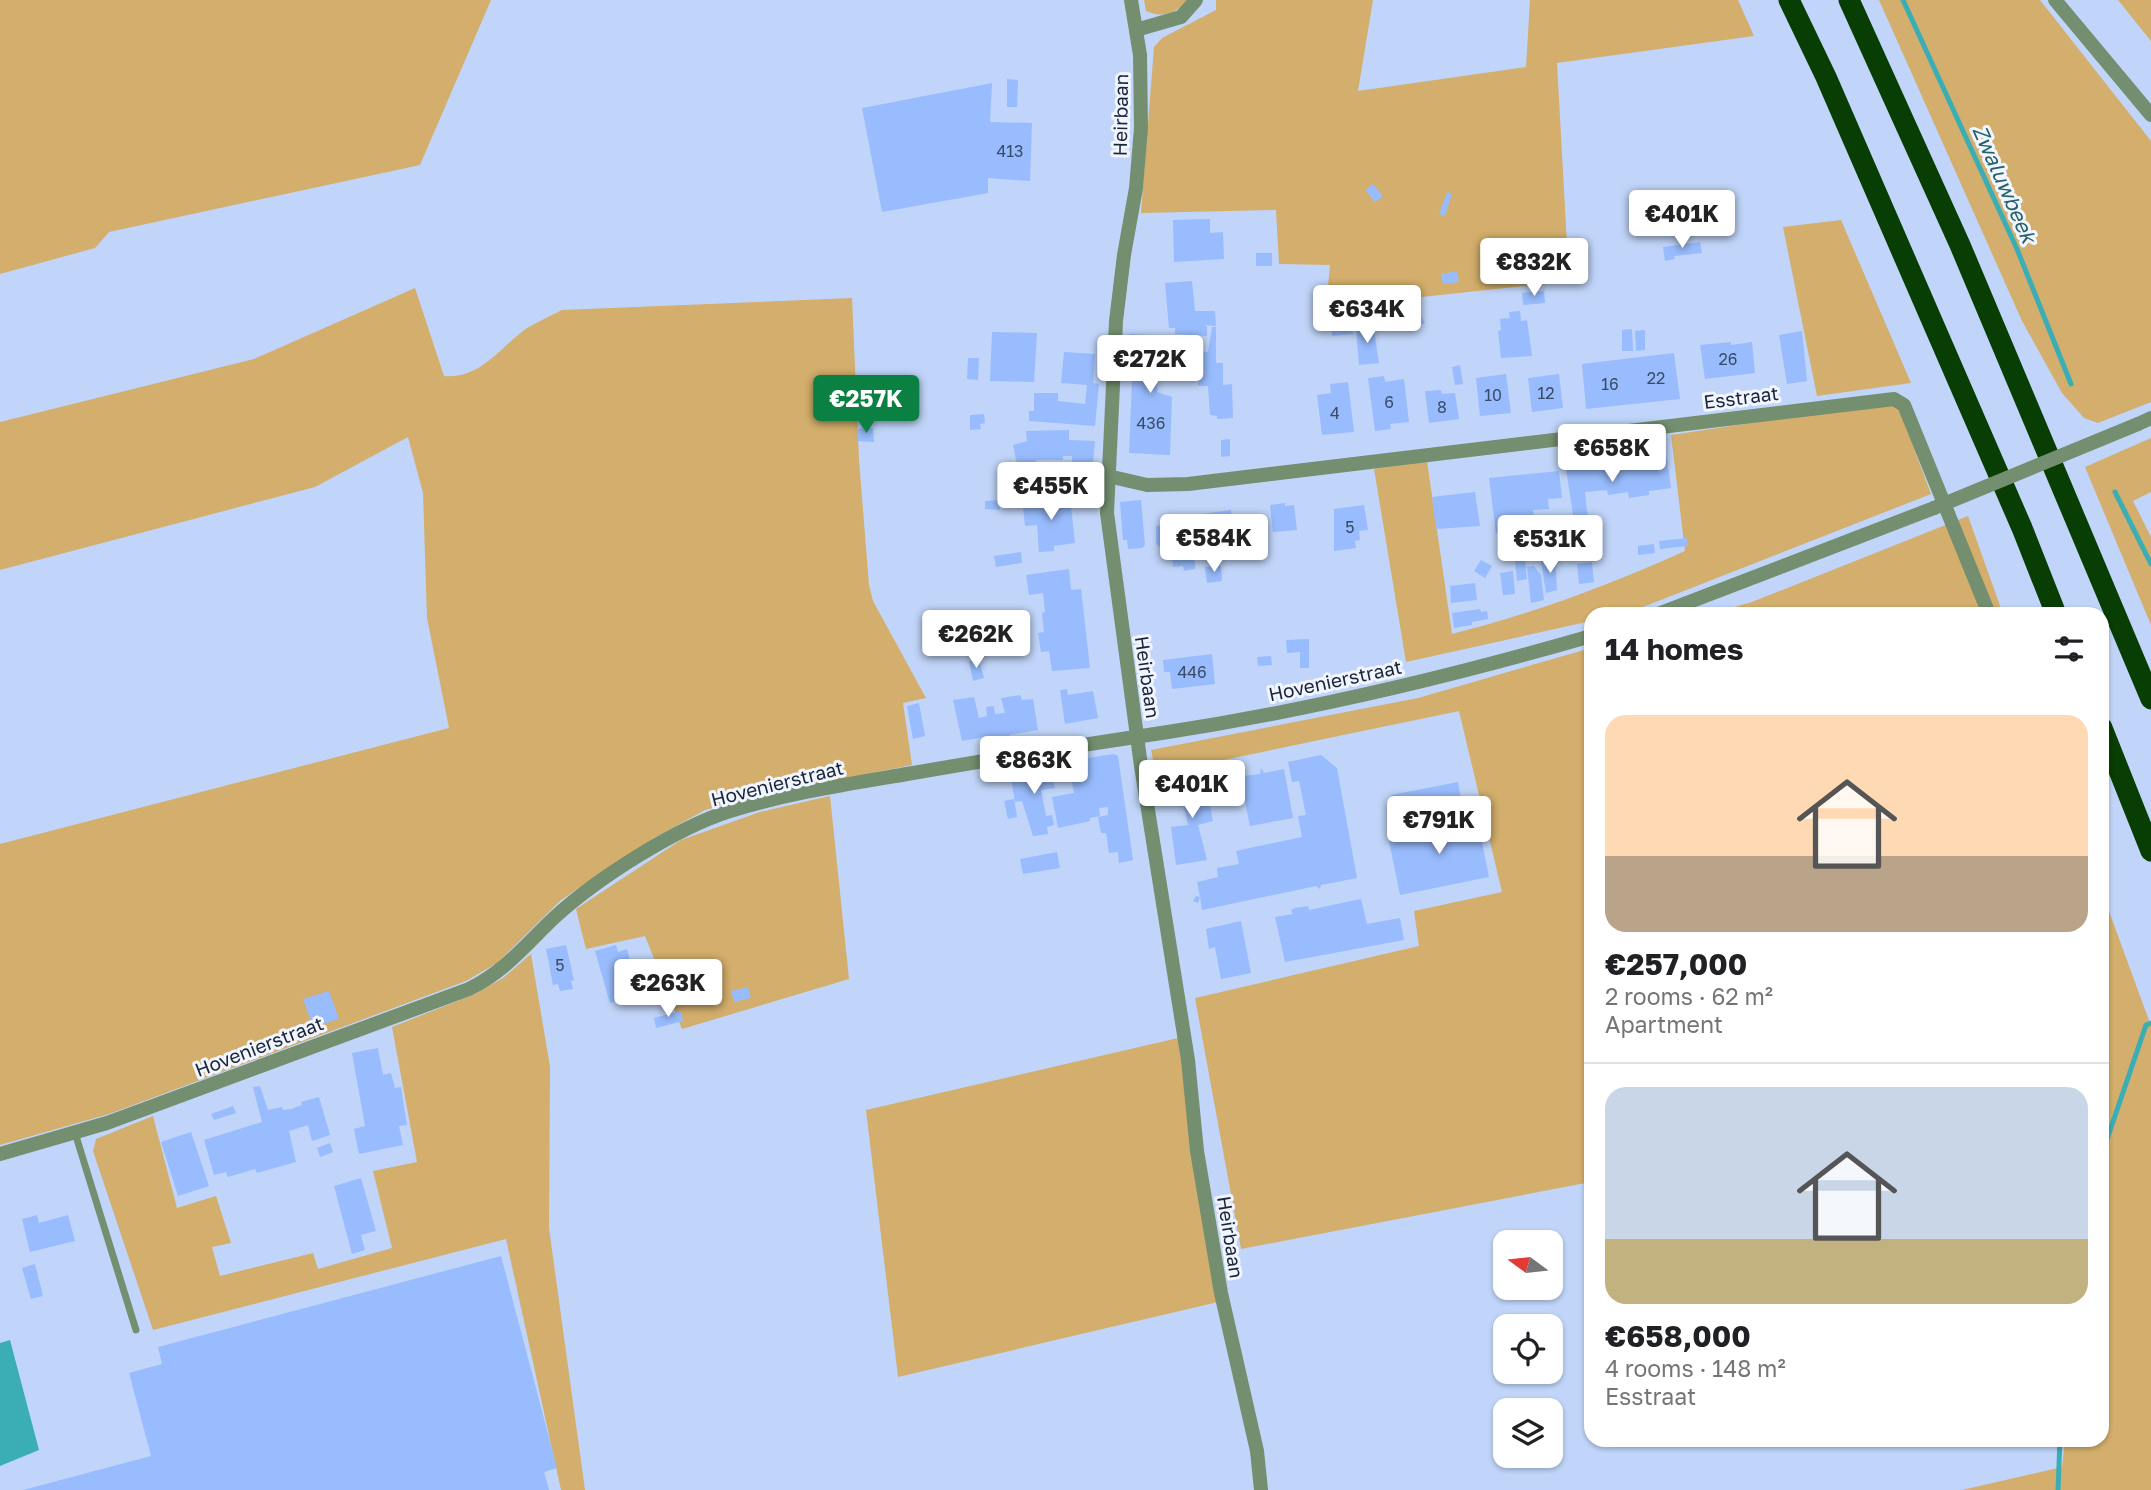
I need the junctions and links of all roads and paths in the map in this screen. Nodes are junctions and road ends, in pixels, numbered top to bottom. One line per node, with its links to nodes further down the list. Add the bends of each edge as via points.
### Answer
1 (1131, 0): 6 (street, Heirbaan)
2 (1196, 0): 6 (street, via 1181,17)
3 (1789, 0): 12 (highway)
4 (1849, 0): 14 (highway, via 1960,245)
5 (2054, 0): 7 (street)
6 (1136, 30): 9 (street, Heirbaan, via 1141,128 1116,321)
7 (2151, 115)
8 (2144, 421): 10 (street, bridge)
9 (1108, 476): 11 (street, Esstraat, via 1147,485 1188,484 1894,399 1904,405); 15 (street, Heirbaan, via 1113,569)
10 (1676, 607)
11 (1986, 607)
12 (2053, 607)
13 (1584, 638): 15 (street, Hovenierstraat, via 1477,669 1268,714)
14 (2151, 699)
15 (1138, 735): 18 (street, Hovenierstraat, via 817,789 730,811 677,832 612,874 558,915 513,961 469,989); 21 (street, Heirbaan, via 1199,1164)
16 (2109, 746): 17 (highway)
17 (2151, 851)
18 (75, 1133): 19 (street, Hovenierstraat); 20 (lane)
19 (0, 1154)
20 (136, 1330)
21 (1261, 1490)

